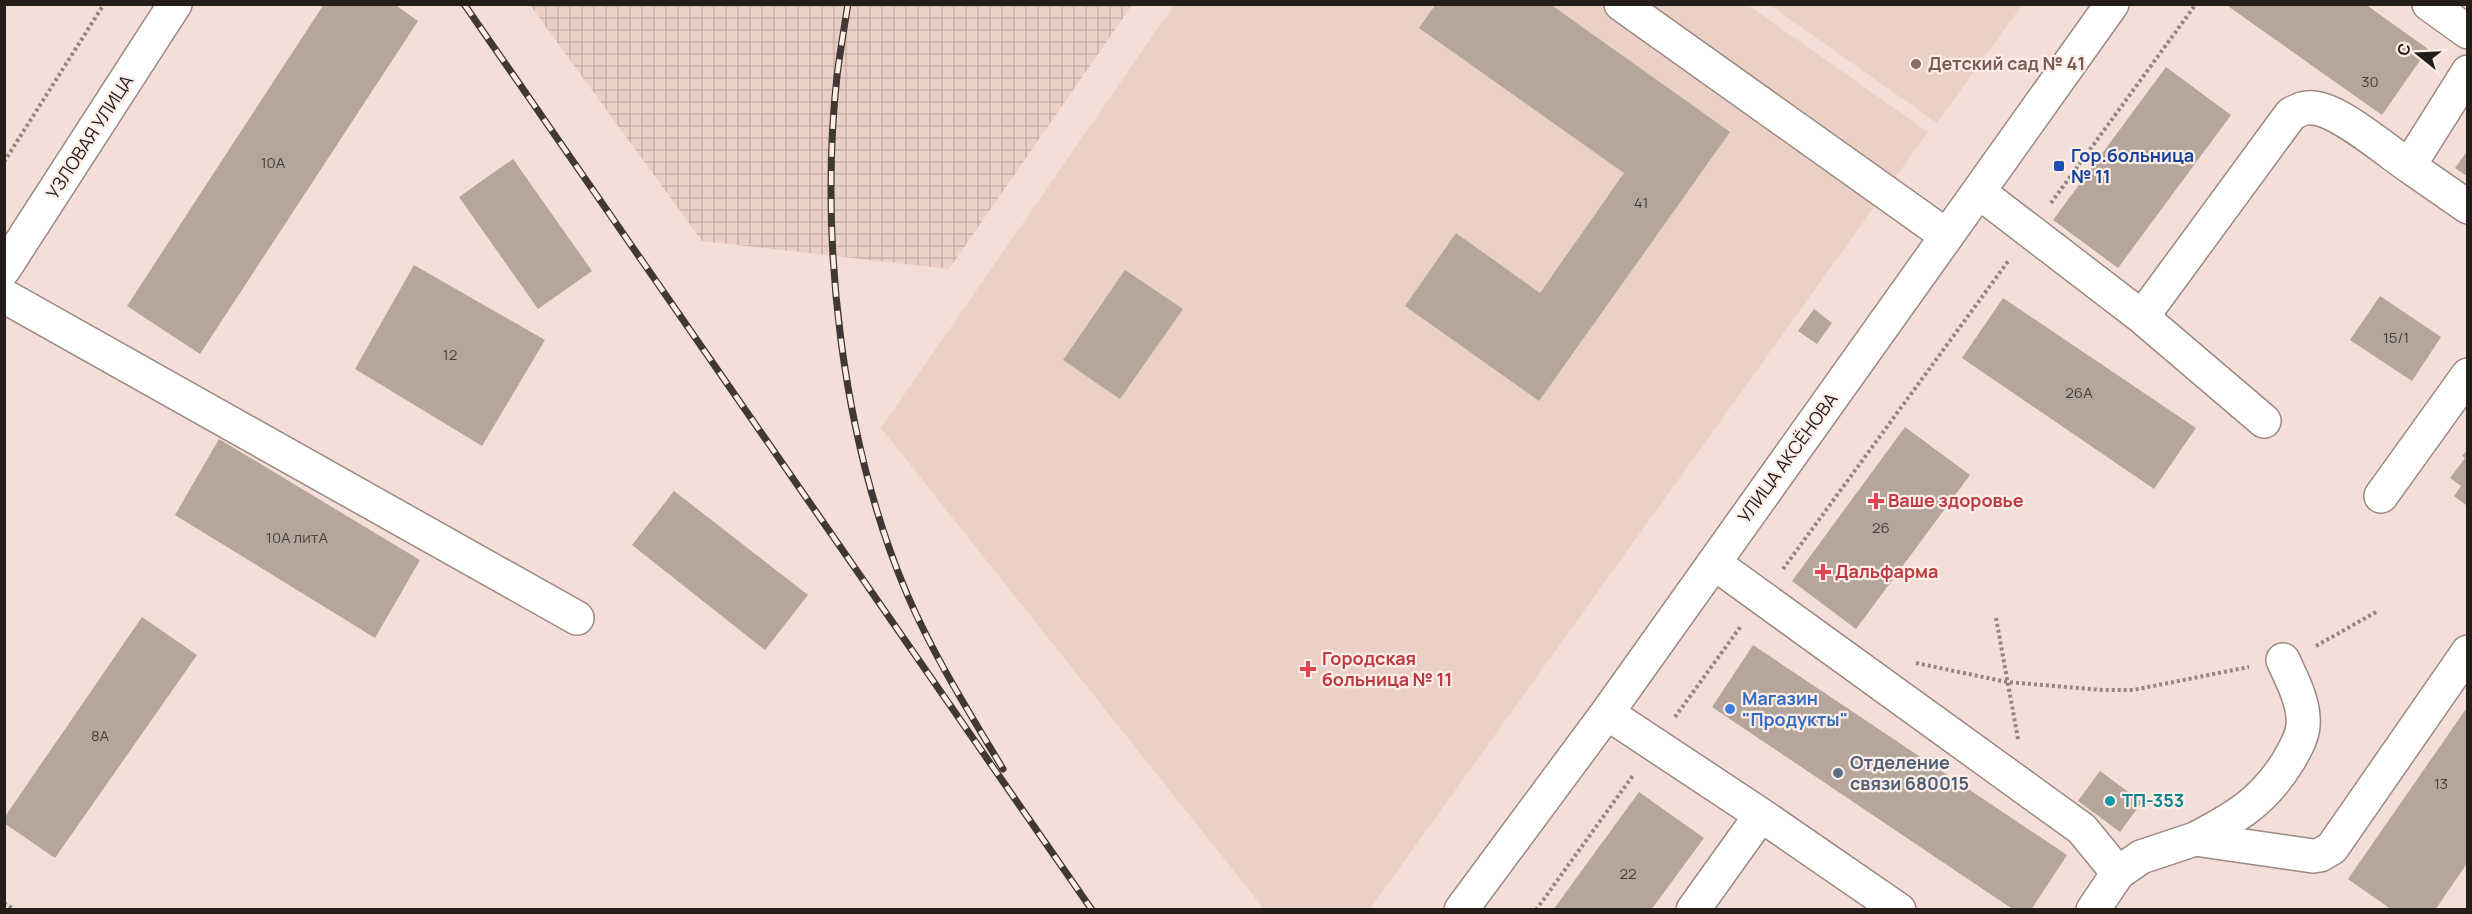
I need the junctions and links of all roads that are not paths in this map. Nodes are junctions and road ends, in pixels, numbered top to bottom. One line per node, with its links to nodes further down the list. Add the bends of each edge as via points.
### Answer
1 (175, 4): 11 (street, УЗЛОВАЯ УЛИЦА)
2 (1621, 4): 10 (street)
3 (2112, 4): 8 (street, УЛИЦА АКСЁНОВА)
4 (2429, 4): 5 (street)
5 (2468, 32)
6 (2468, 72): 7 (street)
7 (2409, 166): 9 (street); 13 (street, via 2332,112 2303,108 2291,114)
8 (1979, 192): 10 (street, УЛИЦА АКСЁНОВА); 13 (street)
9 (2468, 207)
10 (1947, 236): 17 (street, УЛИЦА АКСЁНОВА)
11 (4, 269)
12 (4, 296): 18 (street)
13 (2142, 317): 15 (street)
14 (2468, 375): 16 (street)
15 (2264, 421)
16 (2382, 496)
17 (1714, 563): 21 (street, УЛИЦА АКСЁНОВА); 24 (street, via 2082,829)
18 (577, 618)
19 (2468, 652): 23 (street, via 2332,848 2313,856)
20 (2283, 660): 23 (street, via 2298,692 2303,725 2298,745 2264,795)
21 (1607, 713): 22 (street); 25 (street, УЛИЦА АКСЁНОВА)
22 (1761, 815): 26 (street); 27 (street)
23 (2195, 839): 24 (street, via 2141,857)
24 (2118, 873): 28 (street)
25 (1461, 909)
26 (1693, 909)
27 (1899, 909)
28 (2093, 909)

